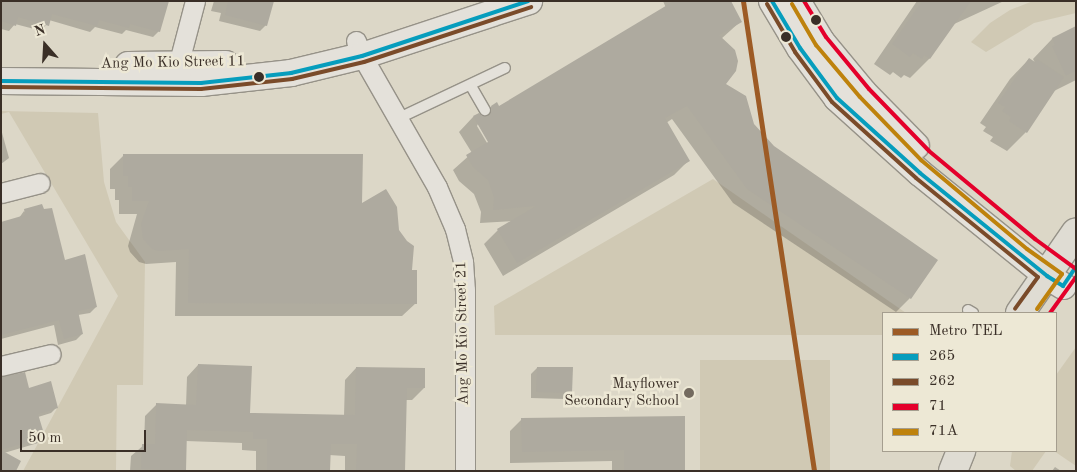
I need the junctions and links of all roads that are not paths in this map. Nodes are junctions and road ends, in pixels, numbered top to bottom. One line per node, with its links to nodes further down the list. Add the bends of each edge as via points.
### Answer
1 (195, 1): 9 (street)
2 (486, 1): 6 (street, Ang Mo Kio Street 11)
3 (529, 1): 6 (street, Ang Mo Kio Street 11)
4 (772, 1): 17 (street, via 800,48 837,98 920,173)
5 (798, 1): 17 (street, via 821,41 864,93 925,156)
6 (359, 48): 9 (street, Ang Mo Kio Street 11, via 208,65); 13 (street, Ang Mo Kio Street 21)
7 (1, 64): 9 (street, Ang Mo Kio Street 11)
8 (506, 68): 11 (lane)
9 (176, 73): 10 (street, Ang Mo Kio Street 11)
10 (1, 81)
11 (471, 86): 12 (lane); 13 (lane)
12 (484, 110)
13 (399, 118): 24 (street, Ang Mo Kio Street 21, via 437,187 455,229 463,262)
14 (40, 183): 15 (street)
15 (1, 193)
16 (1076, 232): 17 (main road)
17 (1063, 273): 18 (main road); 19 (main road)
18 (1021, 312)
19 (1043, 312)
20 (51, 354): 21 (street)
21 (1, 366)
22 (944, 452): 25 (main road)
23 (961, 452): 26 (main road)
24 (465, 471)
25 (936, 471)
26 (953, 471)

